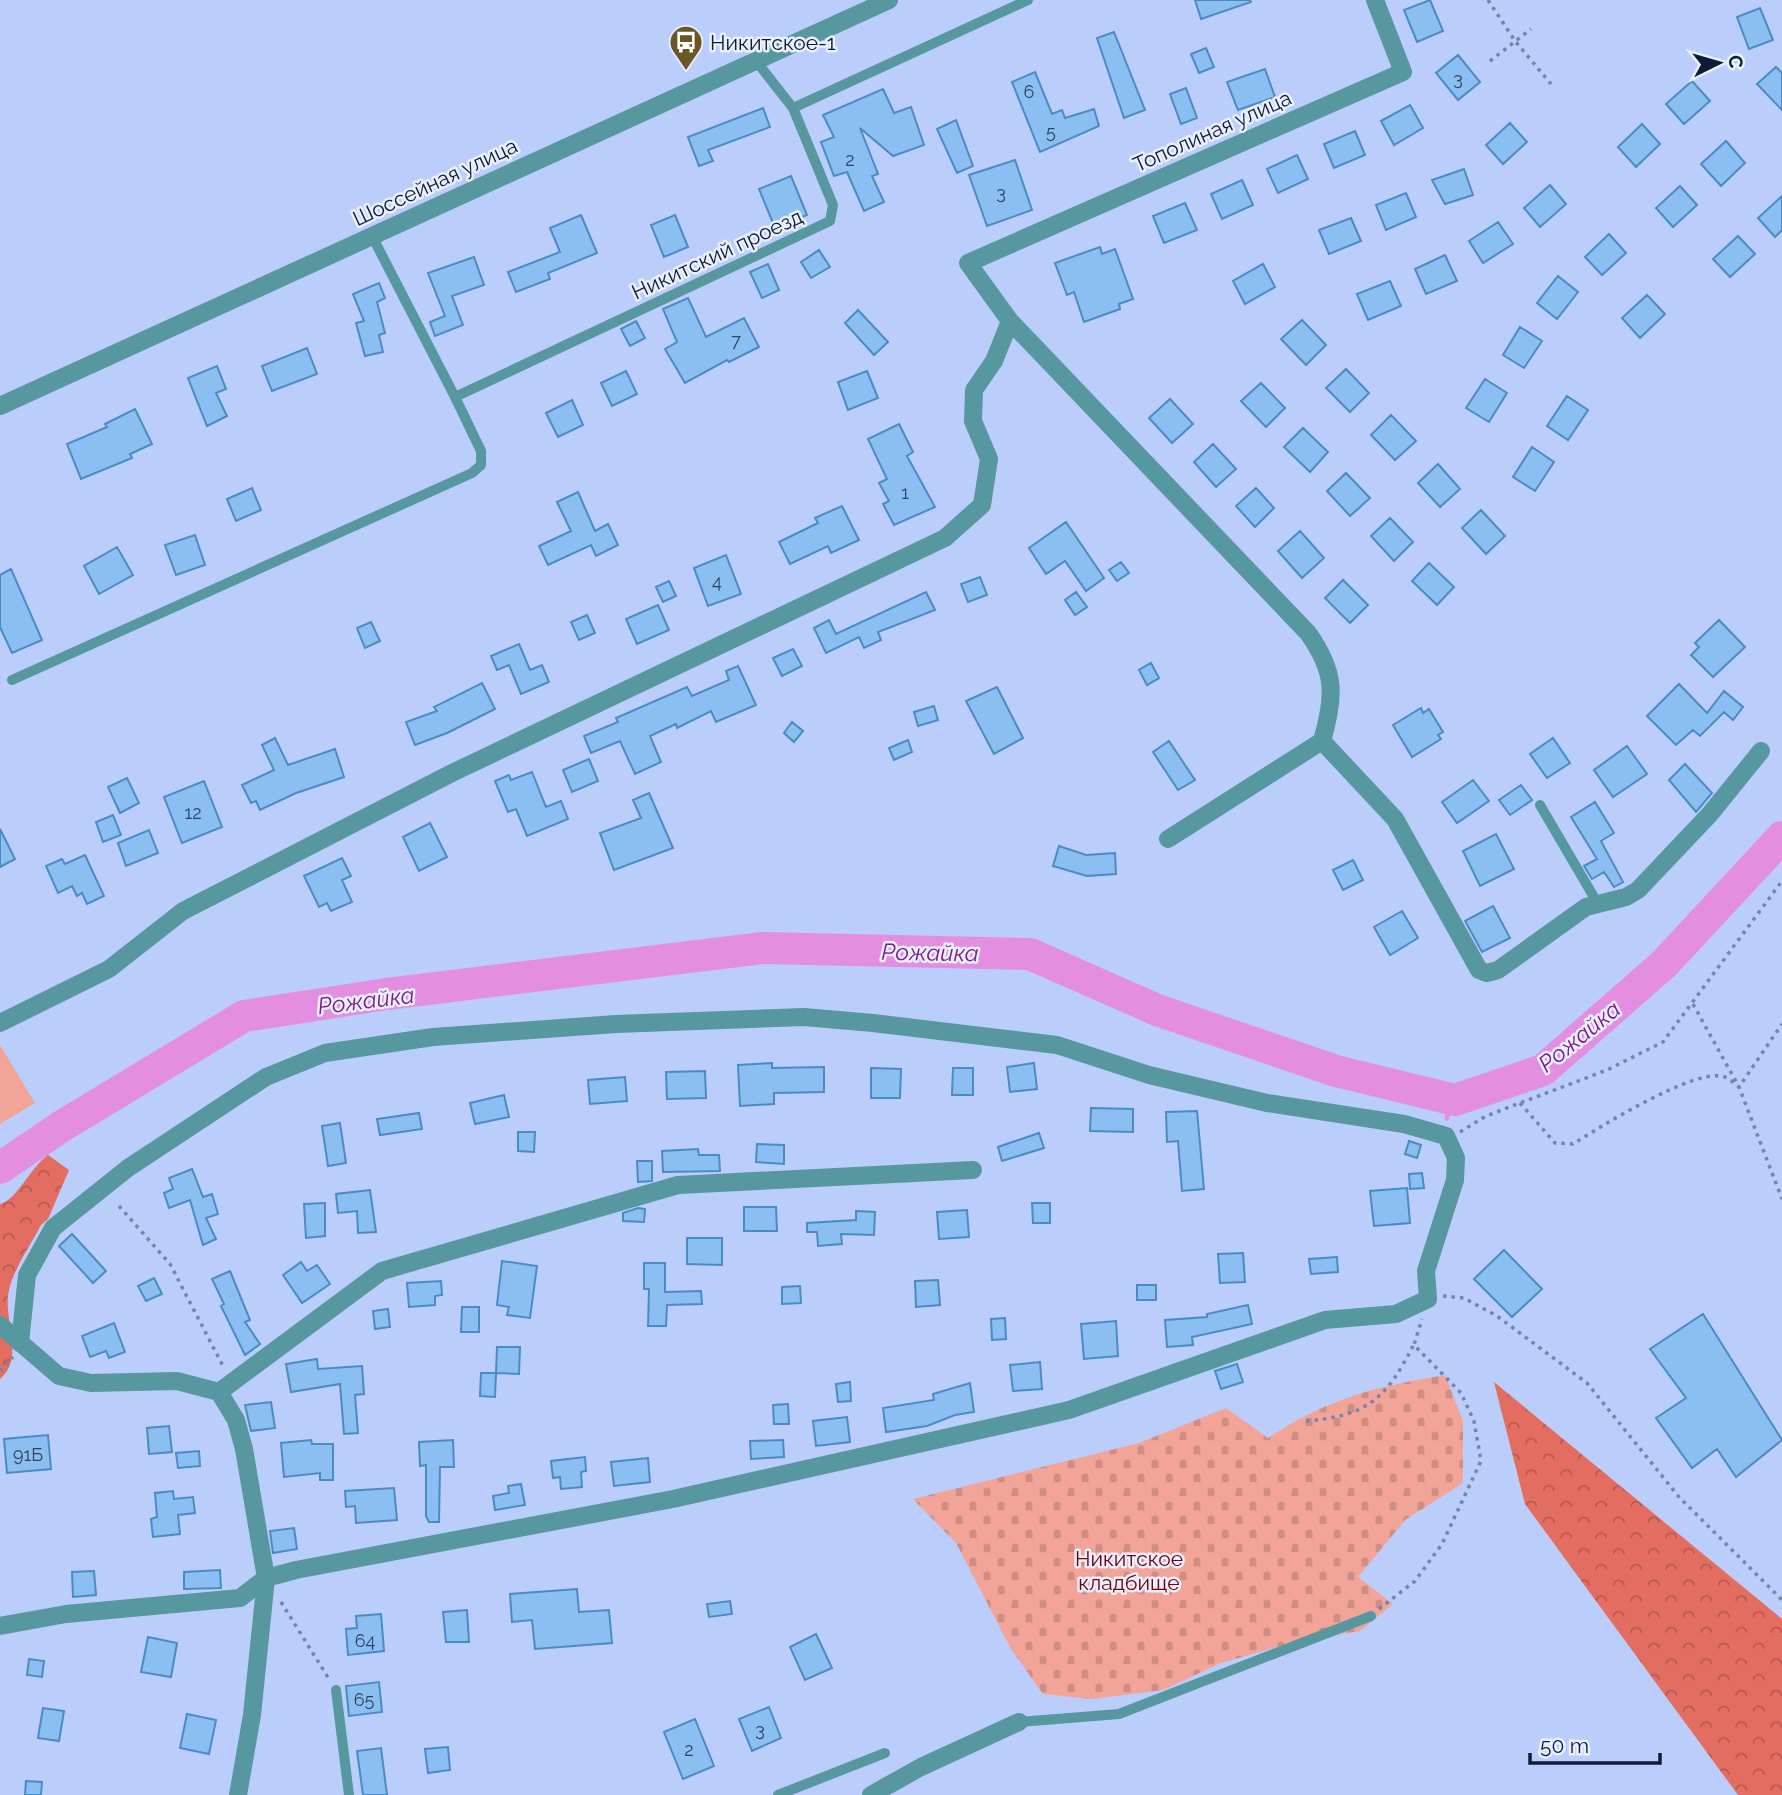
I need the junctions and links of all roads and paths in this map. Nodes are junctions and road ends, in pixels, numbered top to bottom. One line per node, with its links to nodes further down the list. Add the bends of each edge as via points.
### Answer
1 (889, 0): 7 (street, Шоссейная улица)
2 (1028, 0): 10 (lane)
3 (1375, 0): 12 (street, Тополиная улица, via 1403,72 968,263)
4 (1488, 0): 6 (path)
5 (1531, 29): 6 (path)
6 (1515, 41): 8 (path); 9 (path)
7 (755, 61): 10 (lane, Никитский проезд); 11 (street, Шоссейная улица)
8 (1490, 61)
9 (1551, 84)
10 (793, 108): 13 (lane, Никитский проезд, via 833,205 830,221)
11 (372, 236): 13 (lane); 14 (street, Шоссейная улица)
12 (1010, 321): 16 (street, via 1308,633 1326,659 1332,707); 23 (street, via 994,360 974,390 973,421 989,459 982,505 945,538 452,773 195,904 109,969)
13 (455, 397): 15 (lane, via 481,452 481,465 472,473)
14 (0, 406)
15 (12, 680)
16 (1321, 741): 19 (street); 21 (street, via 1395,819 1479,970 1498,970 1586,906)
17 (1761, 751): 21 (street, via 1710,814 1638,890)
18 (1540, 805): 21 (lane)
19 (1168, 839)
20 (1782, 881): 22 (path)
21 (1598, 904)
22 (1693, 1004): 25 (path); 26 (path, via 1662,1042 1607,1070)
23 (0, 1023)
24 (1782, 1024): 25 (path)
25 (1739, 1087): 26 (path, via 1724,1076 1700,1077 1668,1089 1573,1144 1555,1143); 29 (path)
26 (1520, 1103): 27 (path)
27 (1446, 1136): 31 (street, via 1456,1158 1455,1180 1426,1270); 33 (street, via 1404,1124 1267,1104 1057,1045 873,1023 804,1017 718,1020 419,1039 325,1053 267,1077 128,1168 53,1228 27,1275)
28 (973, 1170): 35 (street, via 678,1185 382,1271)
29 (1782, 1199)
30 (119, 1206): 35 (path, via 170,1264)
31 (1428, 1299): 34 (path); 37 (street, via 1396,1314 1325,1320 1069,1410 673,1499); 38 (path, via 1464,1298 1497,1316 1587,1383 1679,1497)
32 (0, 1325): 33 (street)
33 (20, 1343): 35 (street, via 59,1376 91,1383 177,1381)
34 (1414, 1345): 36 (path, via 1399,1374 1374,1403 1334,1419); 39 (path, via 1461,1393 1474,1420 1481,1461 1442,1544 1415,1581)
35 (225, 1387): 37 (street, via 244,1449)
36 (1306, 1421)
37 (266, 1578): 40 (street, via 240,1598 66,1614); 41 (path); 44 (street, via 253,1715)
38 (1782, 1600)
39 (1371, 1616): 42 (lane, via 1119,1714)
40 (0, 1626)
41 (336, 1690): 45 (lane)
42 (1019, 1721): 47 (street)
43 (885, 1753): 46 (lane)
44 (238, 1795)
45 (349, 1795)
46 (778, 1795)
47 (871, 1795)

